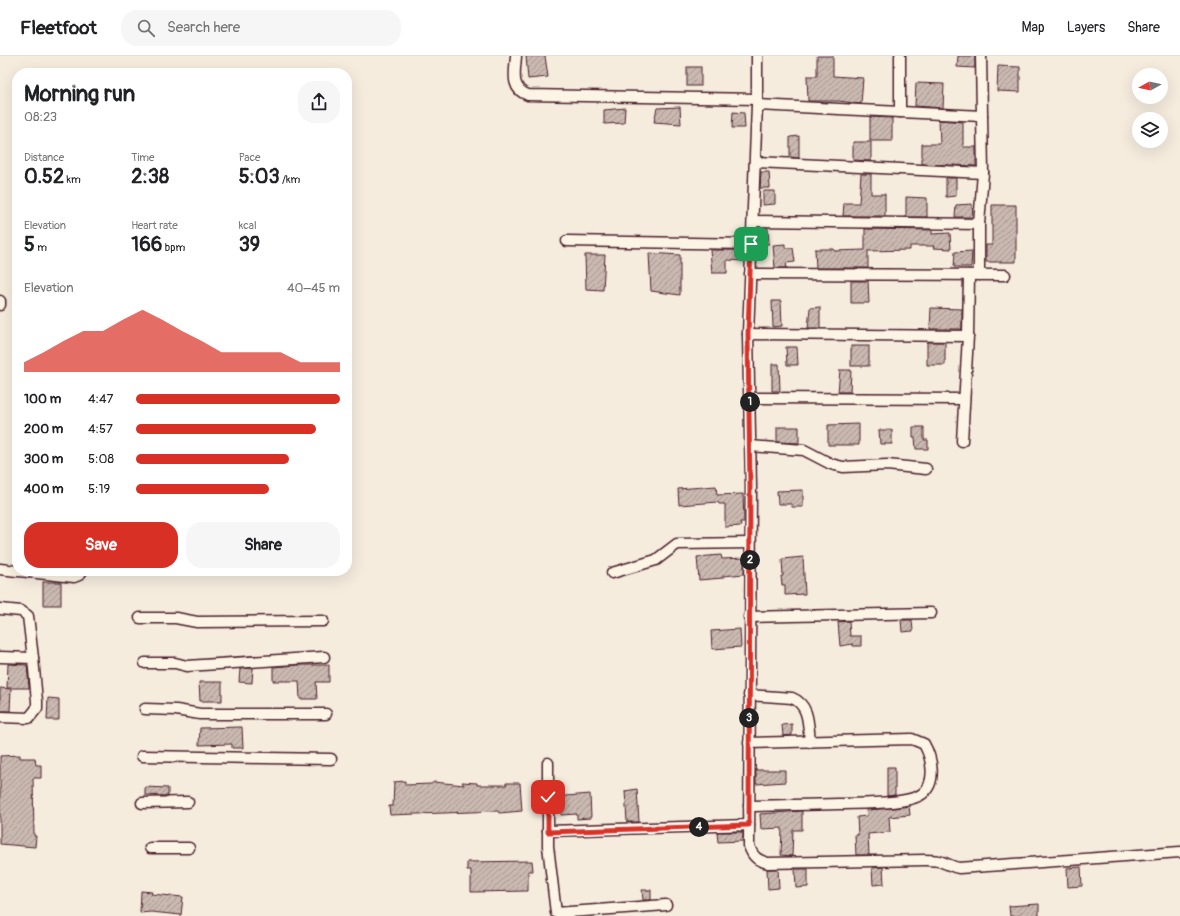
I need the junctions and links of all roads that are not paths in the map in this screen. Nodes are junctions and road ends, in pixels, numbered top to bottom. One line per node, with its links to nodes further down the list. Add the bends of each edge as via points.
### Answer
1 (516, 56): 5 (street, via 516,88 528,95)
2 (757, 56): 5 (street)
3 (900, 56): 6 (street)
4 (981, 56): 7 (street)
5 (757, 102): 6 (street); 8 (street)
6 (900, 112): 7 (street)
7 (982, 116): 9 (street)
8 (755, 162): 9 (street); 10 (street)
9 (983, 173): 11 (street)
10 (753, 221): 11 (street); 13 (street)
11 (979, 224): 15 (street)
12 (566, 241): 13 (street)
13 (751, 244): 14 (street)
14 (750, 274): 15 (street); 19 (street)
15 (974, 275): 16 (street); 20 (street)
16 (1005, 275)
17 (0, 301): 18 (street)
18 (0, 305)
19 (748, 334): 20 (street); 21 (street)
20 (968, 336): 22 (street)
21 (750, 398): 22 (street); 24 (street)
22 (964, 398): 23 (street)
23 (962, 441)
24 (750, 446): 25 (street, via 804,450 831,464 843,467 886,465); 26 (street)
25 (926, 468)
26 (750, 543): 29 (street, via 677,544 656,560); 34 (street)
27 (0, 569): 28 (street)
28 (12, 570)
29 (612, 573)
30 (65, 576): 31 (street)
31 (76, 576)
32 (0, 609): 39 (street, via 21,611 28,616)
33 (931, 613): 34 (street)
34 (749, 617): 41 (street)
35 (140, 618): 36 (street, via 176,618 197,622)
36 (322, 621)
37 (0, 657): 39 (street)
38 (324, 657): 40 (street, via 187,666 176,663)
39 (33, 658): 44 (street, via 37,701 34,714 29,718)
40 (145, 663)
41 (749, 695): 45 (street, via 797,700 805,709); 46 (street)
42 (145, 709): 43 (street, via 200,714)
43 (326, 714)
44 (0, 717)
45 (810, 742): 46 (street); 52 (street, via 912,739 918,741 924,744 930,757 930,786 917,797 889,802)
46 (749, 744): 52 (street)
47 (142, 756): 48 (street)
48 (331, 759)
49 (548, 763): 54 (street)
50 (188, 802): 51 (street)
51 (142, 803)
52 (749, 806): 53 (street)
53 (749, 825): 54 (street); 57 (street, via 749,846 752,854 756,859 768,863 935,860 958,868)
54 (548, 832): 58 (street, via 556,913)
55 (150, 848): 56 (street)
56 (189, 848)
57 (1180, 852)
58 (666, 905)

